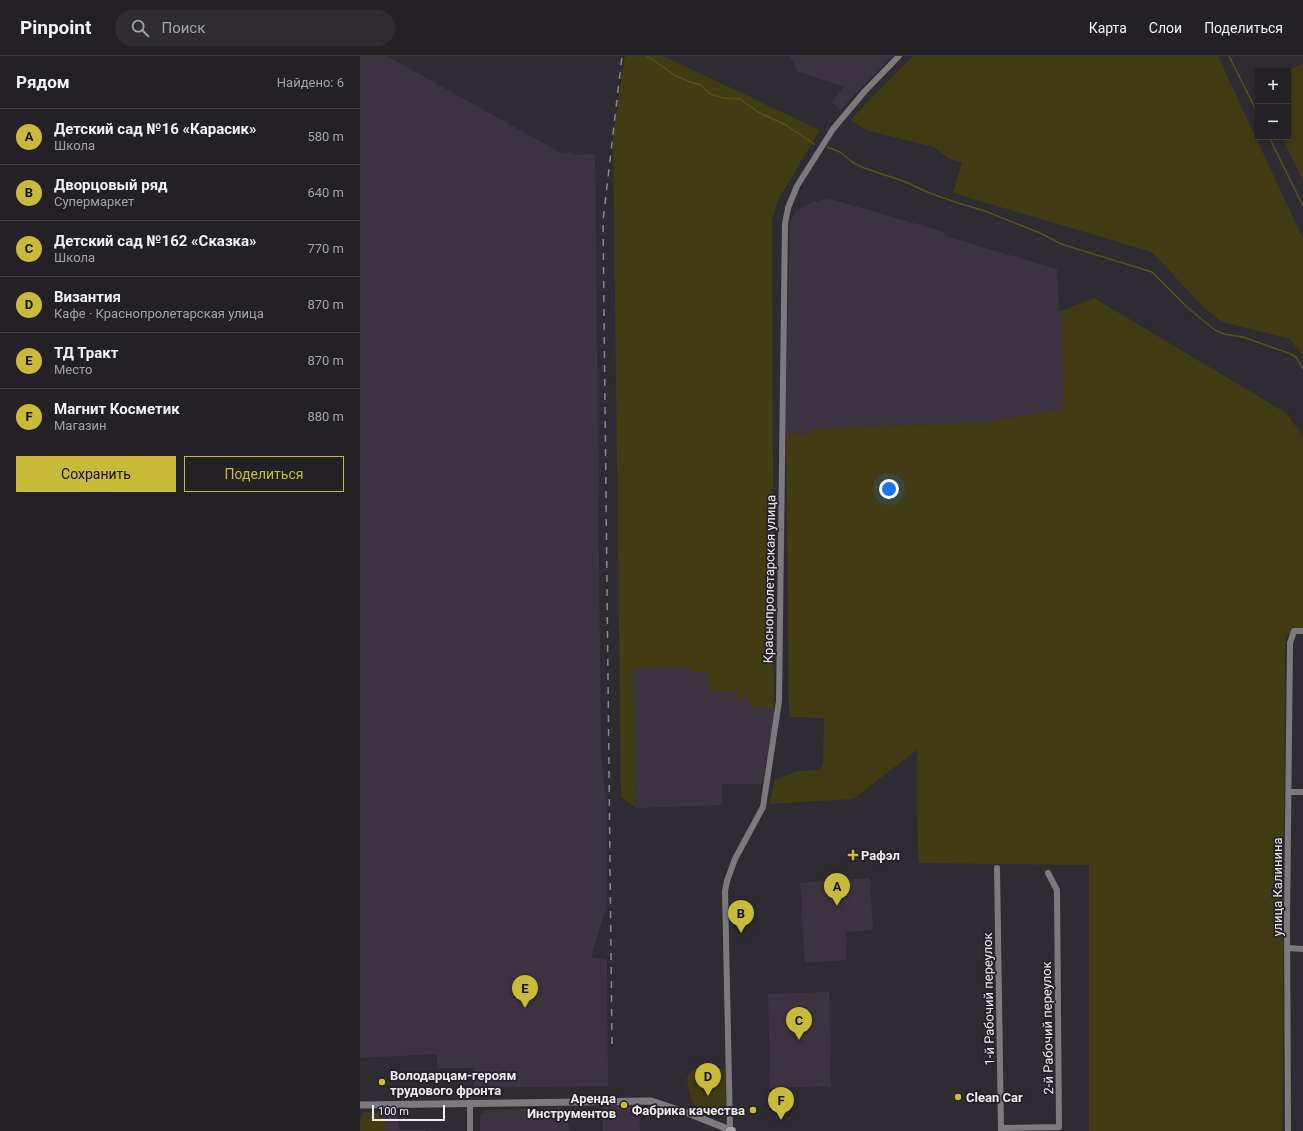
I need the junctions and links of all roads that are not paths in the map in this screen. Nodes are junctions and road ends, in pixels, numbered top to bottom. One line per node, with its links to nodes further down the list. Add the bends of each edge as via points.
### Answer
1 (899, 56): 13 (street, Краснопролетарская улица, via 833,129 796,186 785,224 779,701 763,807 735,859 725,892)
2 (1303, 631): 3 (street, улица Калинина, via 1294,631 1290,643)
3 (1289, 792): 4 (street); 7 (street, улица Калинина)
4 (1303, 792)
5 (997, 868): 11 (street, 1-й Рабочий переулок)
6 (1048, 873): 11 (street, 2-й Рабочий переулок, via 1057,890 1059,1126)
7 (1288, 948): 8 (street); 14 (street, улица Калинина)
8 (1303, 949)
9 (470, 1103): 10 (street); 12 (street); 13 (street, via 651,1101)
10 (360, 1105)
11 (1001, 1129)
12 (470, 1131)
13 (731, 1131)
14 (1288, 1131)

